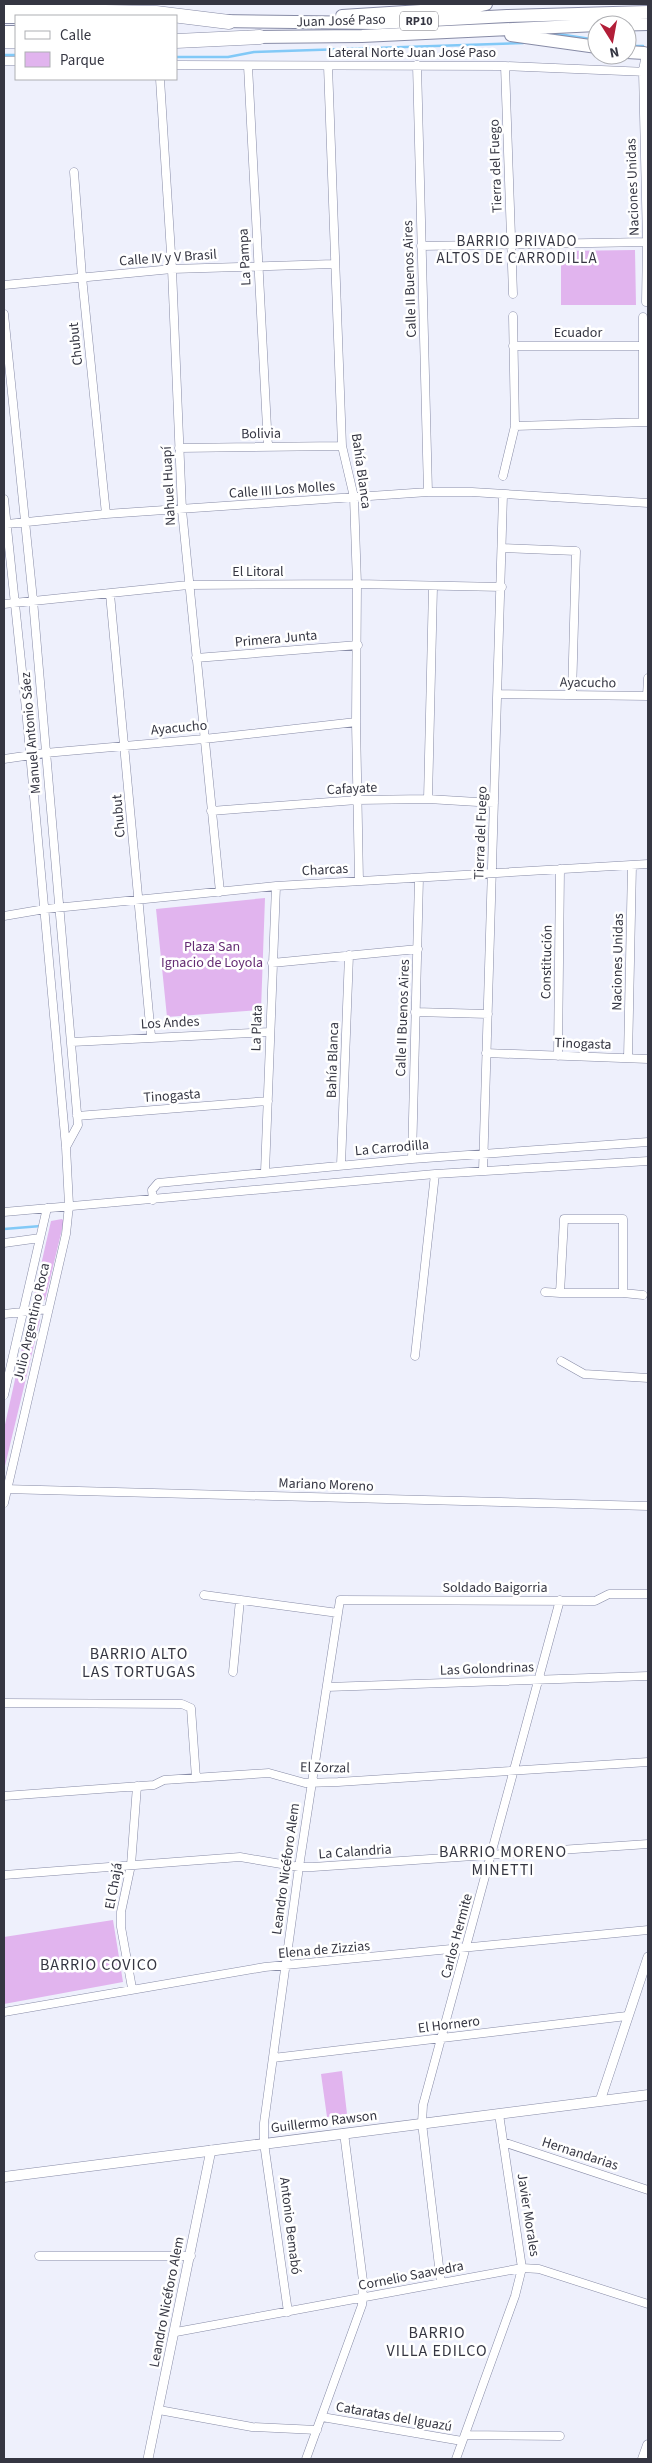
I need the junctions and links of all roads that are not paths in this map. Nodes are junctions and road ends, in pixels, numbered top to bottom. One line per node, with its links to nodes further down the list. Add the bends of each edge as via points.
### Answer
1 (486, 4): 7 (highway)
2 (4, 10): 4 (highway)
3 (648, 12): 7 (highway, Juan José Paso / RP10)
4 (104, 15)
5 (184, 19): 6 (highway)
6 (228, 22): 7 (highway, Juan José Paso / RP10)
7 (284, 24)
8 (587, 25): 9 (highway, Juan José Paso / RP10)
9 (454, 31): 11 (highway, Juan José Paso / RP10); 13 (highway, via 508,34)
10 (178, 35): 11 (highway, Juan José Paso / RP10)
11 (260, 37): 12 (highway)
12 (178, 41)
13 (587, 46)
14 (646, 53): 20 (street, Naciones Unidas)
15 (178, 65): 17 (street, Lateral Norte Juan José Paso)
16 (417, 65): 18 (street, Lateral Norte Juan José Paso); 19 (street, Lateral Norte Juan José Paso); 25 (street, Calle II Buenos Aires)
17 (248, 66): 18 (street, Lateral Norte Juan José Paso); 27 (street, La Pampa)
18 (328, 66): 26 (street, Bahía Blanca)
19 (505, 66): 20 (street, Lateral Norte Juan José Paso); 24 (street, Tierra del Fuego)
20 (645, 71): 23 (street, Naciones Unidas)
21 (160, 80): 28 (street, Nahuel Huapí)
22 (74, 172): 29 (street, Chubut)
23 (647, 242): 24 (street); 32 (street, Naciones Unidas)
24 (511, 244): 25 (street); 31 (street, Tierra del Fuego)
25 (421, 246): 44 (street, Calle II Buenos Aires)
26 (334, 264): 27 (street, Calle IV y V Brasil); 40 (street, Bahía Blanca)
27 (258, 265): 28 (street, Calle IV y V Brasil); 41 (street, La Pampa)
28 (172, 269): 29 (street, Calle IV y V Brasil); 42 (street, Nahuel Huapí)
29 (82, 277): 30 (street, Calle IV y V Brasil); 50 (street, Chubut)
30 (4, 285)
31 (514, 294)
32 (647, 302)
33 (4, 314): 51 (street, Manuel Antonio Sáez)
34 (513, 316): 36 (street)
35 (643, 317): 37 (street)
36 (513, 346): 37 (street, Ecuador); 39 (street)
37 (643, 346): 38 (street)
38 (646, 422): 39 (street)
39 (515, 426): 43 (street)
40 (342, 446): 41 (street, Bolivia); 46 (street, Bahía Blanca)
41 (268, 447): 42 (street, Bolivia)
42 (179, 448): 49 (street, Nahuel Huapí)
43 (503, 476)
44 (428, 492): 45 (street, Calle III Los Molles); 46 (street, Calle III Los Molles)
45 (503, 495): 48 (street, Calle III Los Molles); 53 (street, Tierra del Fuego)
46 (354, 497): 49 (street, Calle III Los Molles); 54 (street, Bahía Blanca)
47 (4, 499): 52 (street, Manuel Antonio Sáez)
48 (648, 503)
49 (182, 510): 50 (street, Calle III Los Molles); 55 (street, Nahuel Huapí)
50 (106, 514): 51 (street, Calle III Los Molles)
51 (24, 522): 52 (street, Calle III Los Molles); 59 (street, Manuel Antonio Sáez)
52 (7, 524): 60 (street, Manuel Antonio Sáez)
53 (503, 548): 57 (street, Tierra del Fuego); 66 (street, via 576,551)
54 (357, 584): 55 (street, El Litoral); 56 (street, El Litoral); 62 (street, Bahía Blanca)
55 (188, 585): 58 (street, El Litoral); 63 (street, Nahuel Huapí)
56 (433, 587): 57 (street, El Litoral); 74 (street)
57 (502, 587): 65 (street, Tierra del Fuego)
58 (110, 594): 59 (street, El Litoral); 70 (street, Chubut)
59 (32, 600): 60 (street, El Litoral); 71 (street, Manuel Antonio Sáez)
60 (15, 602): 61 (street, El Litoral); 72 (street, Manuel Antonio Sáez)
61 (4, 604)
62 (358, 645): 63 (street, Primera Junta); 68 (street, Bahía Blanca)
63 (196, 658): 69 (street, Nahuel Huapí)
64 (648, 678): 67 (street)
65 (498, 694): 66 (street, Ayacucho); 76 (street, Tierra del Fuego)
66 (572, 695): 67 (street, Ayacucho)
67 (648, 696)
68 (356, 722): 69 (street, Ayacucho); 75 (street, Bahía Blanca)
69 (204, 739): 70 (street, Ayacucho); 77 (street, Nahuel Huapí)
70 (124, 745): 71 (street, Ayacucho); 86 (street, Chubut)
71 (45, 752): 72 (street, Ayacucho); 87 (street, Manuel Antonio Sáez)
72 (30, 755): 73 (street, Ayacucho); 88 (street, Manuel Antonio Sáez)
73 (4, 759)
74 (428, 799): 75 (street, Cafayate); 76 (street, Cafayate)
75 (357, 800): 77 (street, Cafayate); 83 (street, Bahía Blanca)
76 (494, 802): 81 (street, Tierra del Fuego)
77 (211, 812): 85 (street, Nahuel Huapí)
78 (648, 864): 79 (street, Charcas)
79 (632, 865): 80 (street, Charcas); 100 (street, Naciones Unidas)
80 (560, 869): 81 (street, Charcas); 99 (street, Constitución)
81 (493, 873): 82 (street, Charcas); 94 (street, Tierra del Fuego)
82 (419, 878): 83 (street, Charcas); 90 (street, Calle II Buenos Aires)
83 (359, 881): 84 (street, Charcas)
84 (276, 886): 85 (street, Charcas); 92 (street, La Plata)
85 (220, 892): 86 (street, Charcas)
86 (139, 900): 87 (street, Charcas); 96 (street, Chubut)
87 (59, 907): 88 (street, Charcas); 97 (street, Manuel Antonio Sáez)
88 (45, 909): 89 (street, Charcas); 105 (street, Manuel Antonio Sáez)
89 (4, 916)
90 (418, 949): 91 (street); 93 (street, Calle II Buenos Aires)
91 (349, 955): 92 (street); 109 (street, Bahía Blanca)
92 (272, 963): 95 (street, La Plata)
93 (415, 1012): 94 (street); 107 (street, Calle II Buenos Aires)
94 (488, 1014): 98 (street, Tierra del Fuego)
95 (269, 1032): 96 (street, Los Andes); 102 (street, La Plata)
96 (151, 1036): 97 (street, Los Andes)
97 (72, 1042): 103 (street, Manuel Antonio Sáez)
98 (486, 1053): 99 (street, Tinogasta); 106 (street, Tierra del Fuego)
99 (558, 1056): 100 (street, Tinogasta)
100 (628, 1058): 101 (street, Tinogasta)
101 (648, 1059)
102 (268, 1101): 103 (street, Tinogasta); 111 (street, La Plata)
103 (78, 1116): 105 (street, Manuel Antonio Sáez, via 77,1129)
104 (648, 1142): 106 (street, La Carrodilla)
105 (66, 1147): 114 (street, Manuel Antonio Sáez)
106 (483, 1153): 107 (street, La Carrodilla); 110 (street, Tierra del Fuego)
107 (412, 1159): 109 (street, La Carrodilla)
108 (648, 1161): 110 (street)
109 (342, 1165): 111 (street, La Carrodilla)
110 (482, 1171): 112 (street)
111 (266, 1172): 113 (street, La Carrodilla, via 158,1183 152,1190)
112 (435, 1174): 113 (street); 126 (street)
113 (152, 1200): 114 (street)
114 (69, 1205): 115 (street); 123 (street, Julio Argentino Roca, via 66,1234)
115 (46, 1208): 116 (street); 117 (street, Julio Argentino Roca)
116 (4, 1212)
117 (40, 1238): 118 (street); 124 (street, Julio Argentino Roca)
118 (4, 1244)
119 (545, 1292): 120 (street)
120 (560, 1292): 121 (street); 121 (street, via 564,1219 623,1219)
121 (623, 1293): 122 (street)
122 (643, 1294)
123 (48, 1309): 124 (street); 130 (street, Julio Argentino Roca)
124 (23, 1312): 125 (street); 129 (street, Julio Argentino Roca)
125 (4, 1314)
126 (415, 1356)
127 (561, 1361): 128 (street, via 584,1374)
128 (648, 1378)
129 (4, 1395)
130 (5, 1489): 131 (street, Julio Argentino Roca); 132 (street, Mariano Moreno)
131 (4, 1503)
132 (648, 1506)
133 (648, 1594): 137 (street, Soldado Baigorria, via 609,1594 595,1601)
134 (204, 1595): 135 (street)
135 (240, 1600): 138 (street); 139 (street)
136 (340, 1600): 137 (street, Soldado Baigorria); 138 (street, Leandro Nicéforo Alem)
137 (560, 1600): 141 (street, Carlos Hermite)
138 (338, 1613): 142 (street, Leandro Nicéforo Alem)
139 (233, 1672)
140 (648, 1676): 141 (street, Las Golondrinas)
141 (538, 1680): 142 (street, Las Golondrinas); 145 (street, Carlos Hermite)
142 (327, 1687): 147 (street, Leandro Nicéforo Alem)
143 (4, 1703): 146 (street, via 182,1704 191,1708)
144 (648, 1762): 145 (street, El Zorzal)
145 (513, 1771): 147 (street, El Zorzal); 151 (street, Carlos Hermite)
146 (196, 1778): 147 (street, El Zorzal, via 269,1772); 148 (street, El Zorzal)
147 (313, 1783): 153 (street, Leandro Nicéforo Alem)
148 (137, 1786): 149 (street, El Zorzal); 152 (street, El Chajá)
149 (4, 1796)
150 (648, 1844): 151 (street, La Calandria)
151 (492, 1856): 153 (street, La Calandria); 156 (street, Carlos Hermite)
152 (131, 1865): 153 (street, La Calandria, via 240,1857); 154 (street, La Calandria); 159 (street, El Chajá, via 121,1927)
153 (299, 1867): 158 (street, Leandro Nicéforo Alem)
154 (4, 1875)
155 (648, 1930): 156 (street, Elena de Zizzias)
156 (467, 1948): 158 (street, Elena de Zizzias); 162 (street, Carlos Hermite)
157 (648, 1957): 161 (street)
158 (286, 1966): 159 (street, Elena de Zizzias); 163 (street, Leandro Nicéforo Alem)
159 (132, 1988): 160 (street, Elena de Zizzias)
160 (4, 2012)
161 (627, 2016): 162 (street, El Hornero); 165 (street)
162 (442, 2038): 163 (street, El Hornero); 167 (street, Carlos Hermite)
163 (273, 2058): 170 (street, Leandro Nicéforo Alem)
164 (648, 2095): 165 (main road, Guillermo Rawson)
165 (600, 2101): 166 (main road, Guillermo Rawson)
166 (499, 2114): 167 (main road, Guillermo Rawson); 169 (street, Javier Morales)
167 (422, 2123): 168 (main road, Guillermo Rawson); 177 (street, Carlos Hermite)
168 (344, 2133): 170 (main road, Guillermo Rawson); 178 (street)
169 (503, 2142): 173 (street, Hernandarias); 176 (street, Javier Morales)
170 (264, 2143): 171 (main road, Guillermo Rawson); 180 (street, Antonio Bemabó)
171 (212, 2150): 172 (main road, Guillermo Rawson); 175 (street, Leandro Nicéforo Alem)
172 (4, 2177)
173 (648, 2190)
174 (39, 2256): 175 (street)
175 (191, 2256): 181 (street, Leandro Nicéforo Alem)
176 (522, 2268): 177 (street, Cornelio Saavedra); 179 (street, Cornelio Saavedra, via 539,2269); 186 (street, Javier Morales, via 515,2296)
177 (441, 2284): 178 (street, Cornelio Saavedra)
178 (363, 2298): 180 (street, Cornelio Saavedra); 183 (street)
179 (648, 2304)
180 (288, 2312): 181 (street, Cornelio Saavedra)
181 (176, 2332): 182 (street, Leandro Nicéforo Alem)
182 (159, 2410): 184 (street, via 252,2427); 188 (street, Leandro Nicéforo Alem)
183 (322, 2417): 184 (street); 186 (street, Cataratas del Iguazú)
184 (317, 2430): 189 (street)
185 (560, 2436): 186 (street, Cataratas del Iguazú)
186 (463, 2438): 190 (street, Javier Morales)
187 (648, 2444): 191 (main road)
188 (148, 2459)
189 (306, 2459)
190 (456, 2459)
191 (643, 2459)

